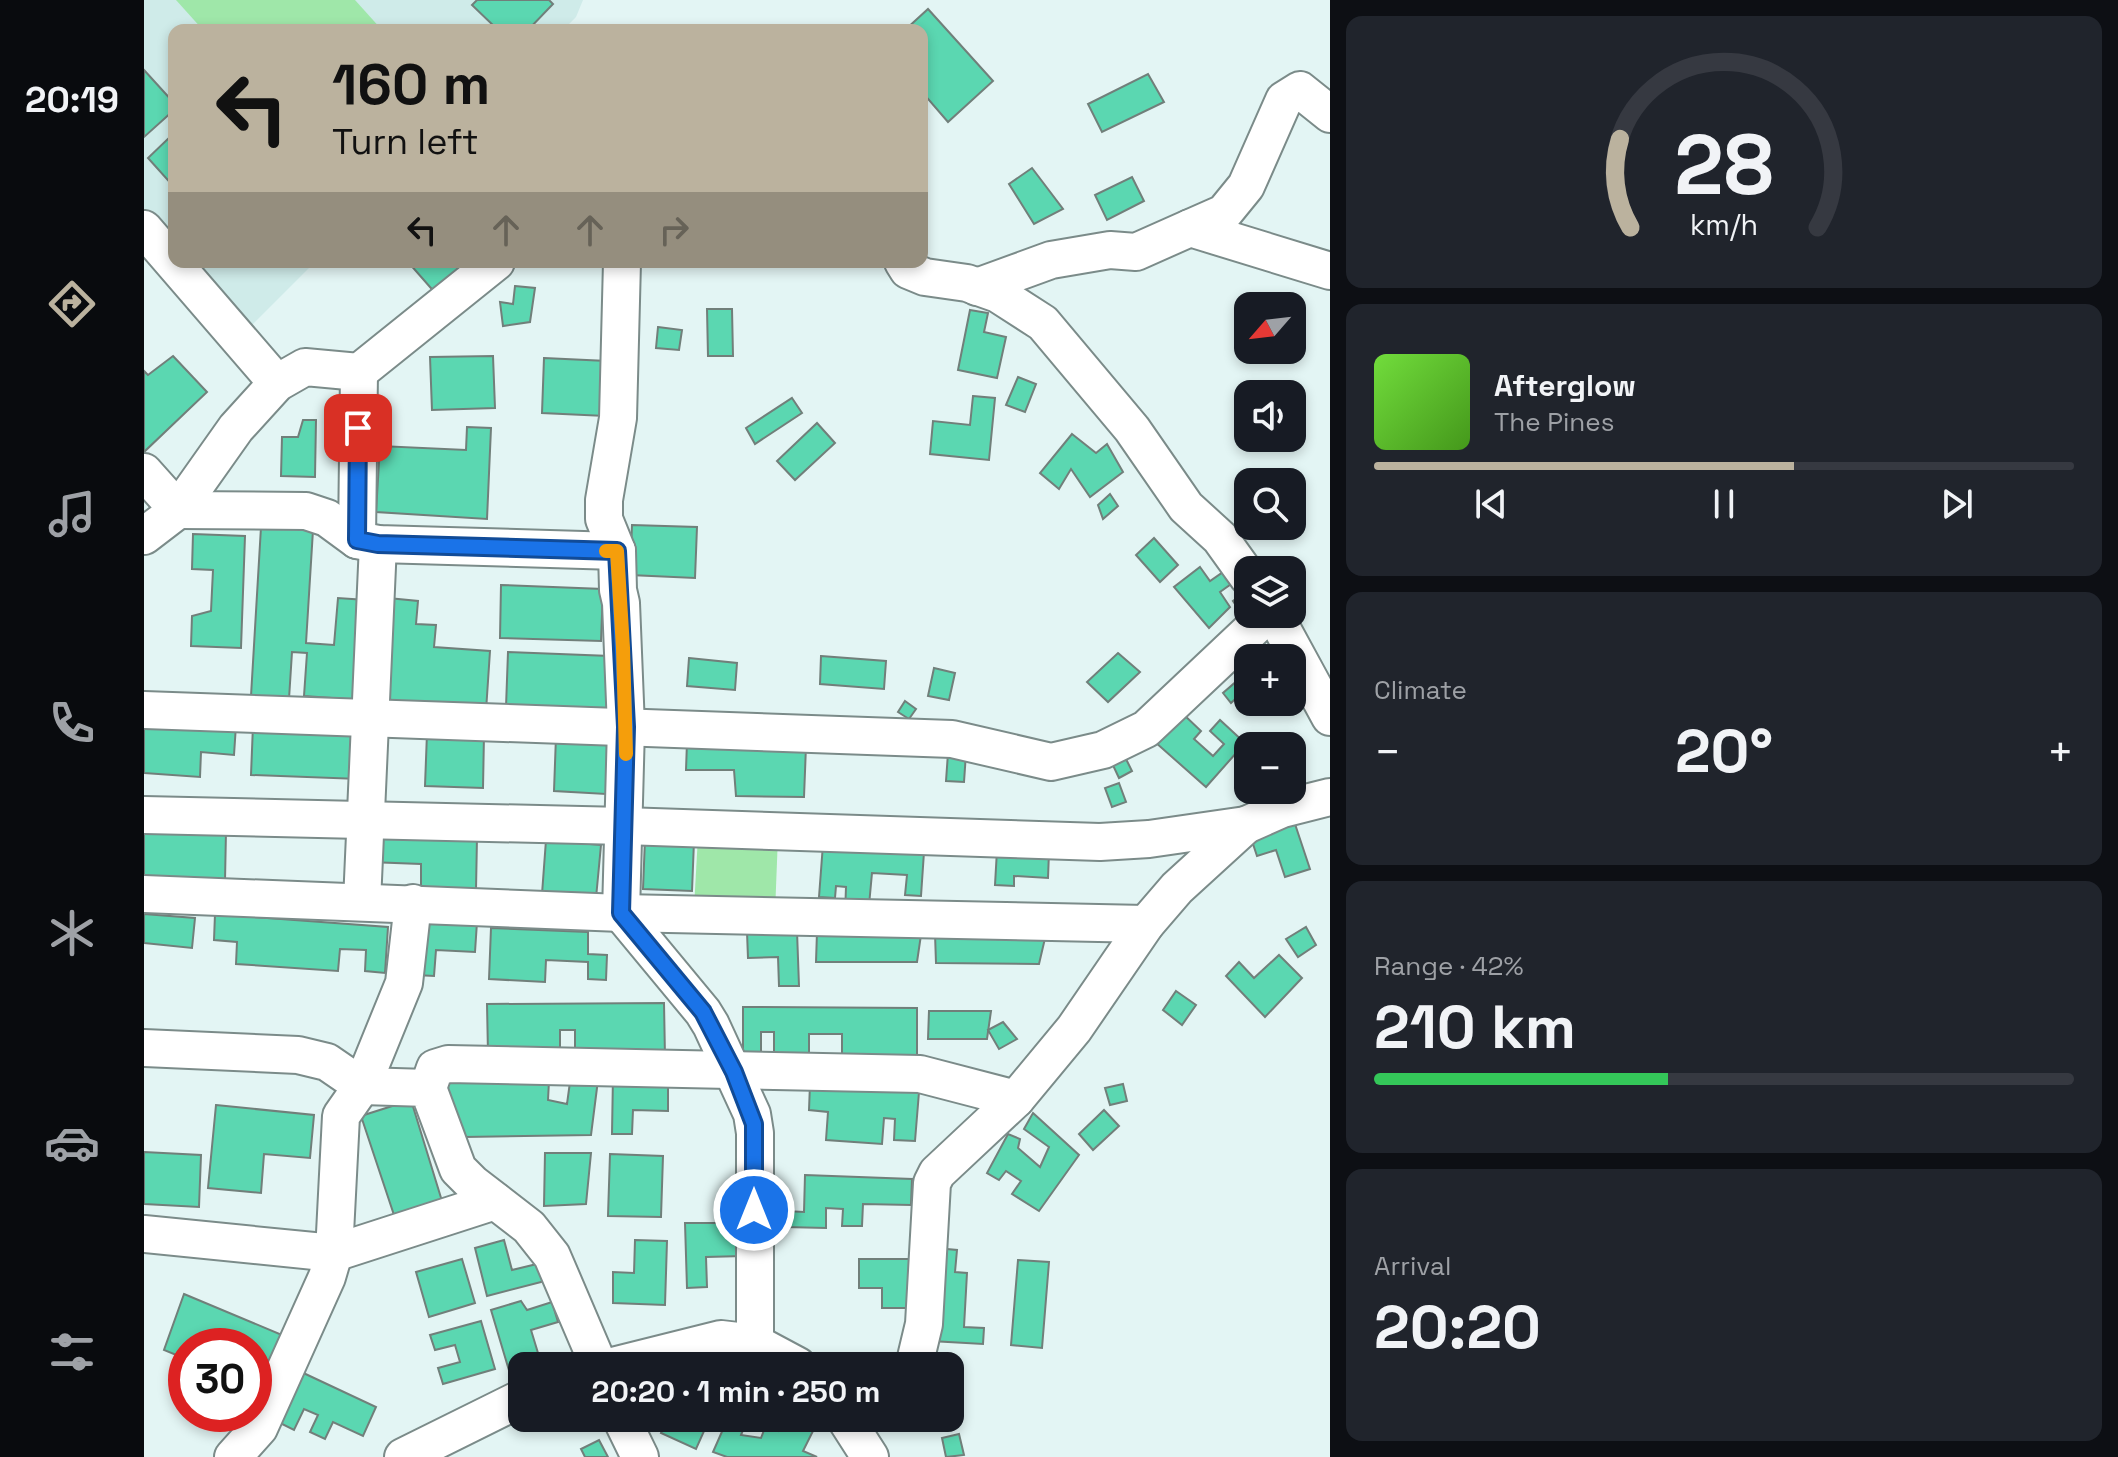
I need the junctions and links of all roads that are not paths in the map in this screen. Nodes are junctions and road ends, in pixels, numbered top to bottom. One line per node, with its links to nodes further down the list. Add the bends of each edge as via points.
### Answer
1 (1330, 114): 2 (street, via 1300,90 1284,100 1246,186 1224,213)
2 (1190, 228): 9 (street); 10 (street, via 1136,252 1110,250 1051,260)
3 (144, 229): 4 (street)
4 (168, 257)
5 (178, 268): 12 (street)
6 (489, 268): 11 (street)
7 (622, 268): 17 (street, via 618,418 604,500 604,519)
8 (907, 268): 10 (street)
9 (1330, 271)
10 (977, 287): 18 (street, via 1004,297 1051,330 1132,429 1186,507)
11 (359, 372): 12 (street, via 305,367); 16 (street)
12 (277, 383): 14 (street, via 236,428)
13 (144, 472): 14 (street)
14 (178, 510): 15 (street); 16 (street, via 306,511)
15 (144, 536)
16 (368, 542): 17 (street); 22 (street)
17 (617, 551): 24 (street)
18 (1234, 558)
19 (1253, 628): 24 (street, via 1146,729 1103,750 1051,762 952,739)
20 (1282, 628): 23 (street)
21 (144, 710): 22 (street)
22 (371, 717): 24 (street); 27 (street)
23 (1330, 717)
24 (626, 727): 29 (street)
25 (1330, 797): 28 (street)
26 (144, 815): 27 (street)
27 (364, 820): 29 (street); 31 (street)
28 (1246, 825): 29 (street, via 1100,842); 34 (street)
29 (624, 826): 33 (street)
30 (144, 894): 31 (street)
31 (362, 902): 32 (street)
32 (413, 903): 33 (street); 37 (street, via 404,983)
33 (621, 913): 34 (street); 36 (street, via 703,1012)
34 (1146, 924): 39 (street, via 1074,1029)
35 (144, 1048): 37 (street, via 311,1057)
36 (734, 1072): 38 (street, via 448,1064 435,1068); 39 (street, via 920,1074); 43 (street, via 754,1124)
37 (362, 1086): 38 (street); 42 (street, via 341,1116)
38 (428, 1088): 40 (street, via 458,1169)
39 (1016, 1099): 47 (street, via 944,1165 932,1183 924,1324)
40 (495, 1201): 42 (street); 44 (street, via 529,1227 552,1256)
41 (144, 1234): 42 (street)
42 (334, 1253): 51 (street, via 271,1405)
43 (755, 1343): 45 (street, via 721,1339); 46 (street)
44 (593, 1352)
45 (669, 1352)
46 (772, 1352)
47 (917, 1352)
48 (508, 1405): 52 (street)
49 (628, 1432): 53 (street)
50 (854, 1432): 54 (street)
51 (233, 1457)
52 (403, 1457)
53 (640, 1457)
54 (870, 1457)

